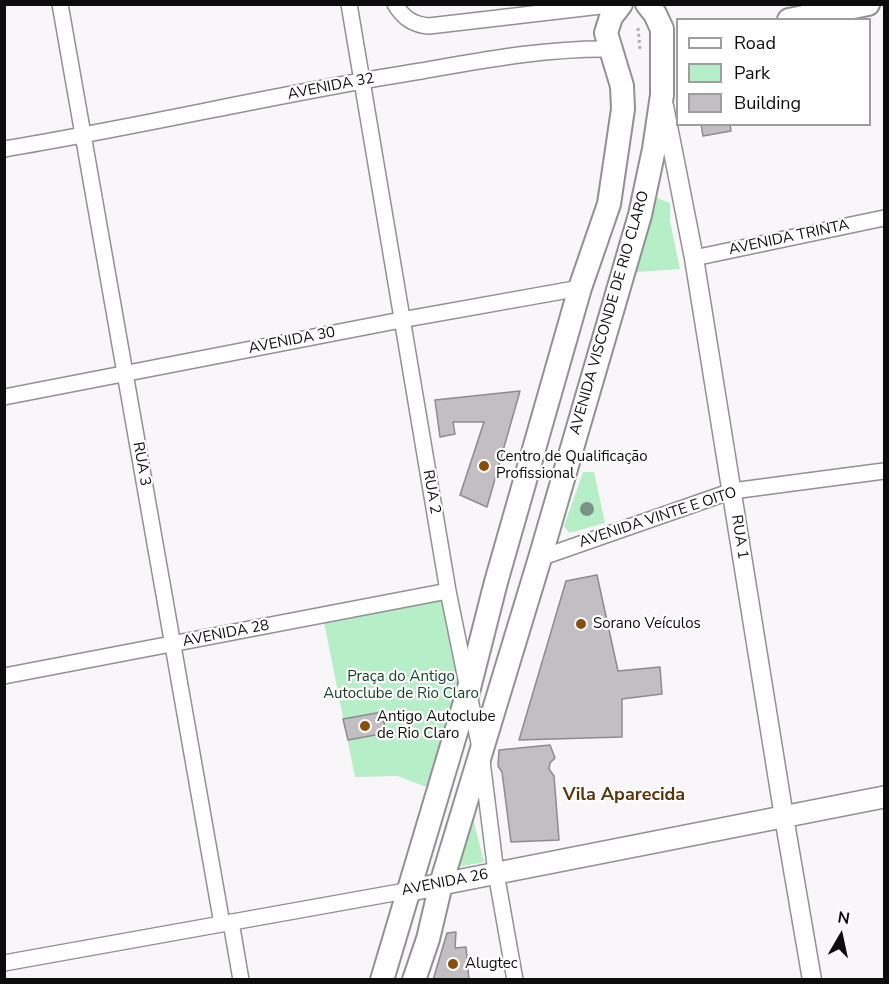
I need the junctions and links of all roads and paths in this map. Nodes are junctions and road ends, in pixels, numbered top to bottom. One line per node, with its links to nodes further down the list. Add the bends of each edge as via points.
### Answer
1 (60, 4): 12 (street, RUA 3)
2 (350, 4): 10 (street, RUA 2)
3 (395, 4): 4 (street, via 408,20 429,26)
4 (620, 4): 8 (main road, via 606,33)
5 (648, 4): 9 (main road, AVENIDA VISCONDE DE RIO CLARO)
6 (868, 4): 7 (main road)
7 (799, 18)
8 (611, 50): 10 (street, AVENIDA 32, via 540,51); 16 (main road, AVENIDA VISCONDE DE RIO CLARO, via 622,86 623,109 609,204)
9 (670, 50): 11 (main road, AVENIDA VISCONDE DE RIO CLARO)
10 (362, 80): 12 (street, AVENIDA 32); 17 (street, RUA 2)
11 (662, 95): 15 (street, RUA 1); 22 (main road, AVENIDA VISCONDE DE RIO CLARO, via 640,215)
12 (83, 136): 13 (street, AVENIDA 32); 18 (street, RUA 3)
13 (4, 149)
14 (885, 218): 15 (street, AVENIDA TRINTA)
15 (694, 258): 21 (street, RUA 1)
16 (580, 288): 17 (street, AVENIDA 30); 26 (main road, AVENIDA VISCONDE DE RIO CLARO)
17 (401, 320): 18 (street, AVENIDA 30); 23 (street, RUA 2)
18 (125, 373): 19 (street, AVENIDA 30); 24 (street, RUA 3)
19 (4, 397)
20 (885, 471): 21 (street, AVENIDA VINTE E OITO)
21 (732, 490): 22 (street, AVENIDA VINTE E OITO); 29 (street, RUA 1)
22 (540, 558): 27 (main road, AVENIDA VISCONDE DE RIO CLARO)
23 (448, 591): 24 (street, AVENIDA 28); 26 (street, RUA 2)
24 (173, 644): 25 (street, AVENIDA 28); 33 (street, RUA 3)
25 (4, 676)
26 (468, 692): 27 (street, RUA 2); 32 (main road, AVENIDA VISCONDE DE RIO CLARO)
27 (481, 753): 30 (street, RUA 2); 31 (main road, AVENIDA VISCONDE DE RIO CLARO)
28 (885, 797): 29 (main road, AVENIDA 26)
29 (783, 817): 30 (main road, AVENIDA 26); 39 (street, RUA 1)
30 (496, 873): 31 (main road, AVENIDA 26); 38 (street, RUA 2)
31 (441, 884): 32 (main road, AVENIDA 26); 37 (main road, AVENIDA VISCONDE DE RIO CLARO)
32 (411, 890): 33 (street, AVENIDA 26); 36 (main road, AVENIDA VISCONDE DE RIO CLARO)
33 (226, 923): 34 (street, AVENIDA 26); 35 (street, RUA 3)
34 (4, 963)
35 (241, 980)
36 (382, 980)
37 (414, 980)
38 (515, 980)
39 (812, 980)

